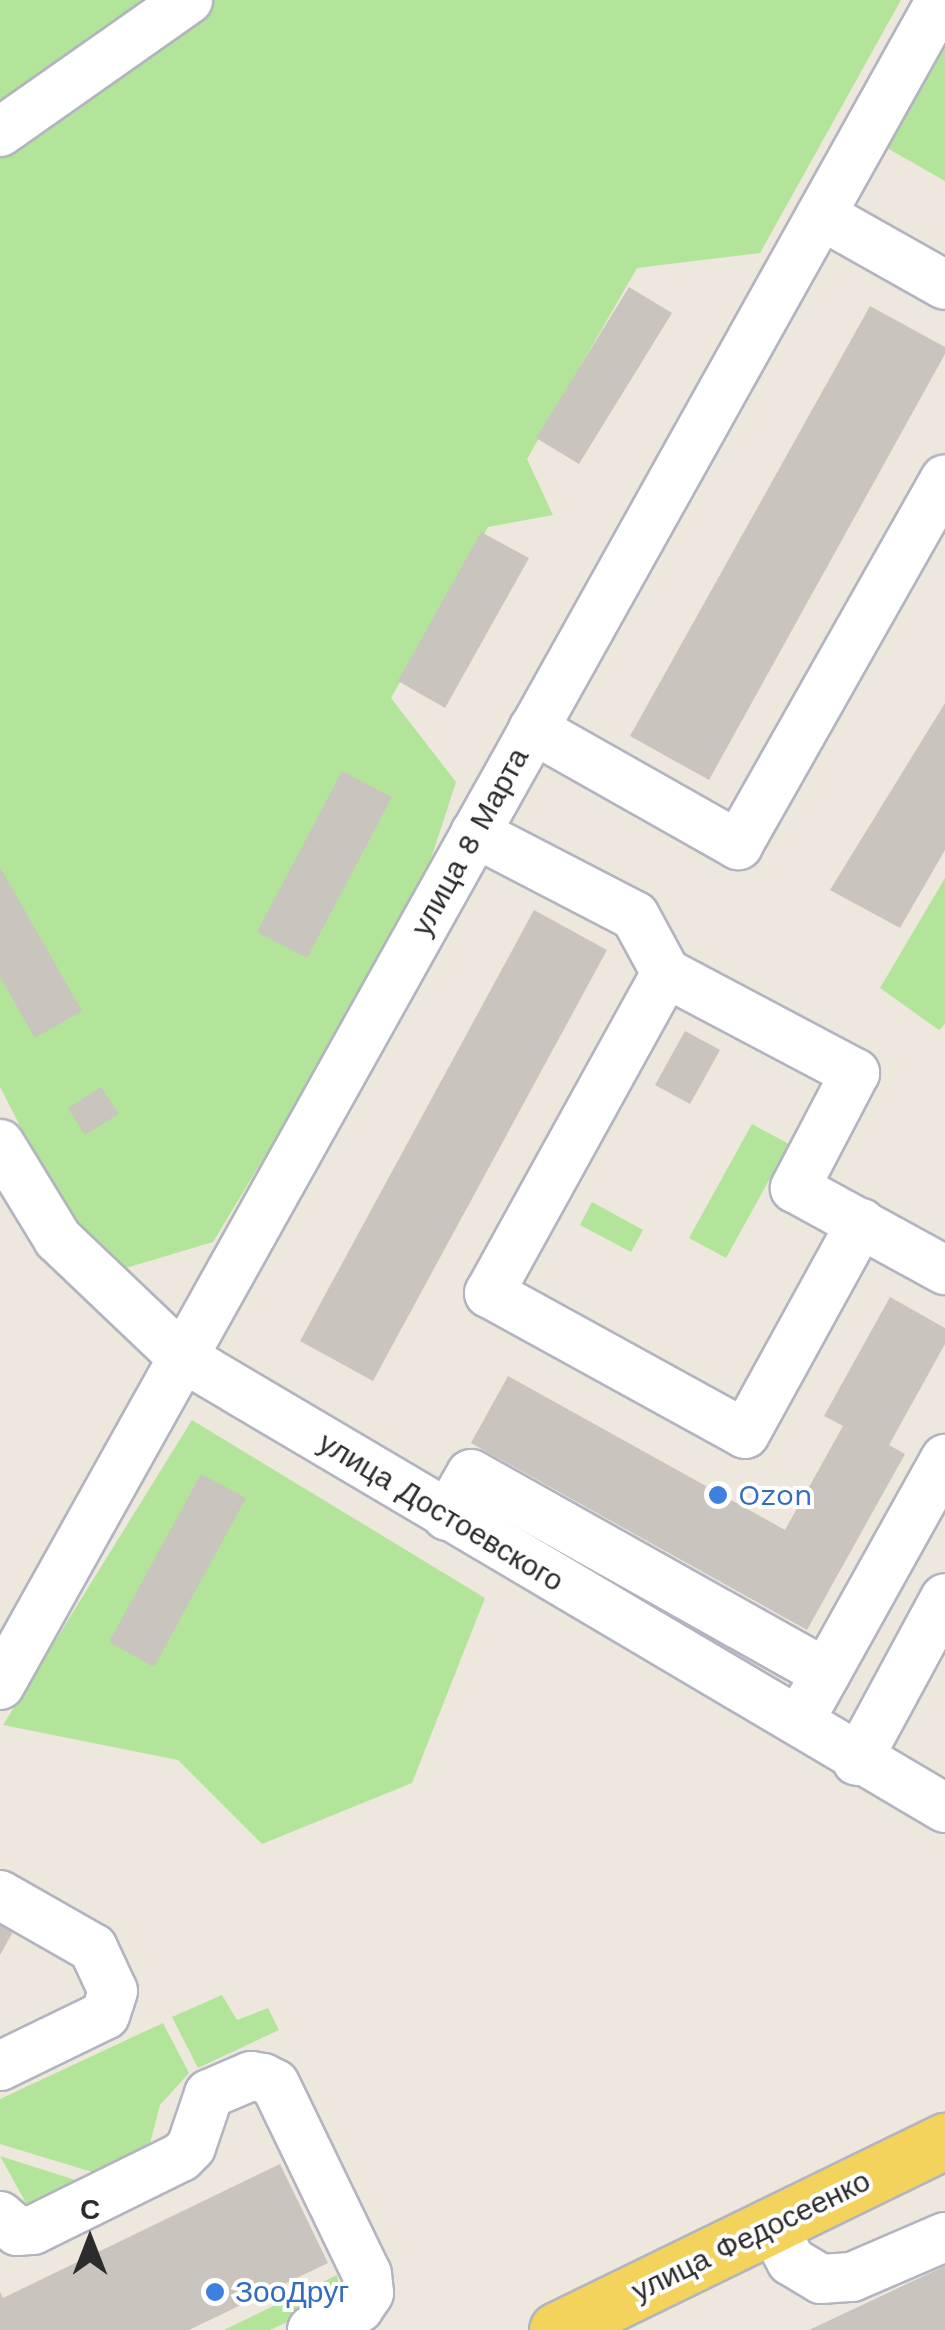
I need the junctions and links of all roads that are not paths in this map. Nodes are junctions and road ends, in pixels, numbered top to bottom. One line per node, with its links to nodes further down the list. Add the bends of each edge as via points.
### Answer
1 (188, 0): 3 (street)
2 (941, 0): 4 (street, улица 8 Марта)
3 (0, 132)
4 (821, 215): 5 (street); 7 (street, улица 8 Марта)
5 (945, 285)
6 (945, 479): 7 (street, via 738,845)
7 (534, 729): 8 (street, улица 8 Марта)
8 (476, 832): 9 (street, via 635,916); 13 (street, улица 8 Марта)
9 (666, 973): 11 (street, via 855,1073 796,1188); 11 (street, via 489,1293 745,1434)
10 (0, 1144): 13 (street, улица Достоевского, via 58,1239)
11 (861, 1224): 12 (street)
12 (945, 1270)
13 (182, 1357): 15 (street, улица Достоевского); 18 (street, улица 8 Марта)
14 (945, 1458): 17 (street)
15 (448, 1516): 17 (street, via 471,1474); 19 (street, улица Достоевского)
16 (945, 1598): 20 (street)
17 (826, 1673): 19 (street)
18 (0, 1685)
19 (797, 1725): 20 (street, улица Достоевского)
20 (856, 1761): 21 (street, улица Достоевского)
21 (945, 1808)
22 (0, 1895): 23 (street, via 92,1948 112,1990 105,2015)
23 (0, 2066)
24 (945, 2141): 26 (main road, улица Федосеенко)
25 (0, 2216): 29 (street, via 17,2230 32,2230 181,2157 209,2094 251,2076 263,2078 275,2084 368,2274 369,2292 359,2308)
26 (772, 2225): 27 (street, via 791,2261 822,2279 852,2277); 28 (main road, улица Федосеенко)
27 (945, 2237)
28 (561, 2329)
29 (312, 2330)

